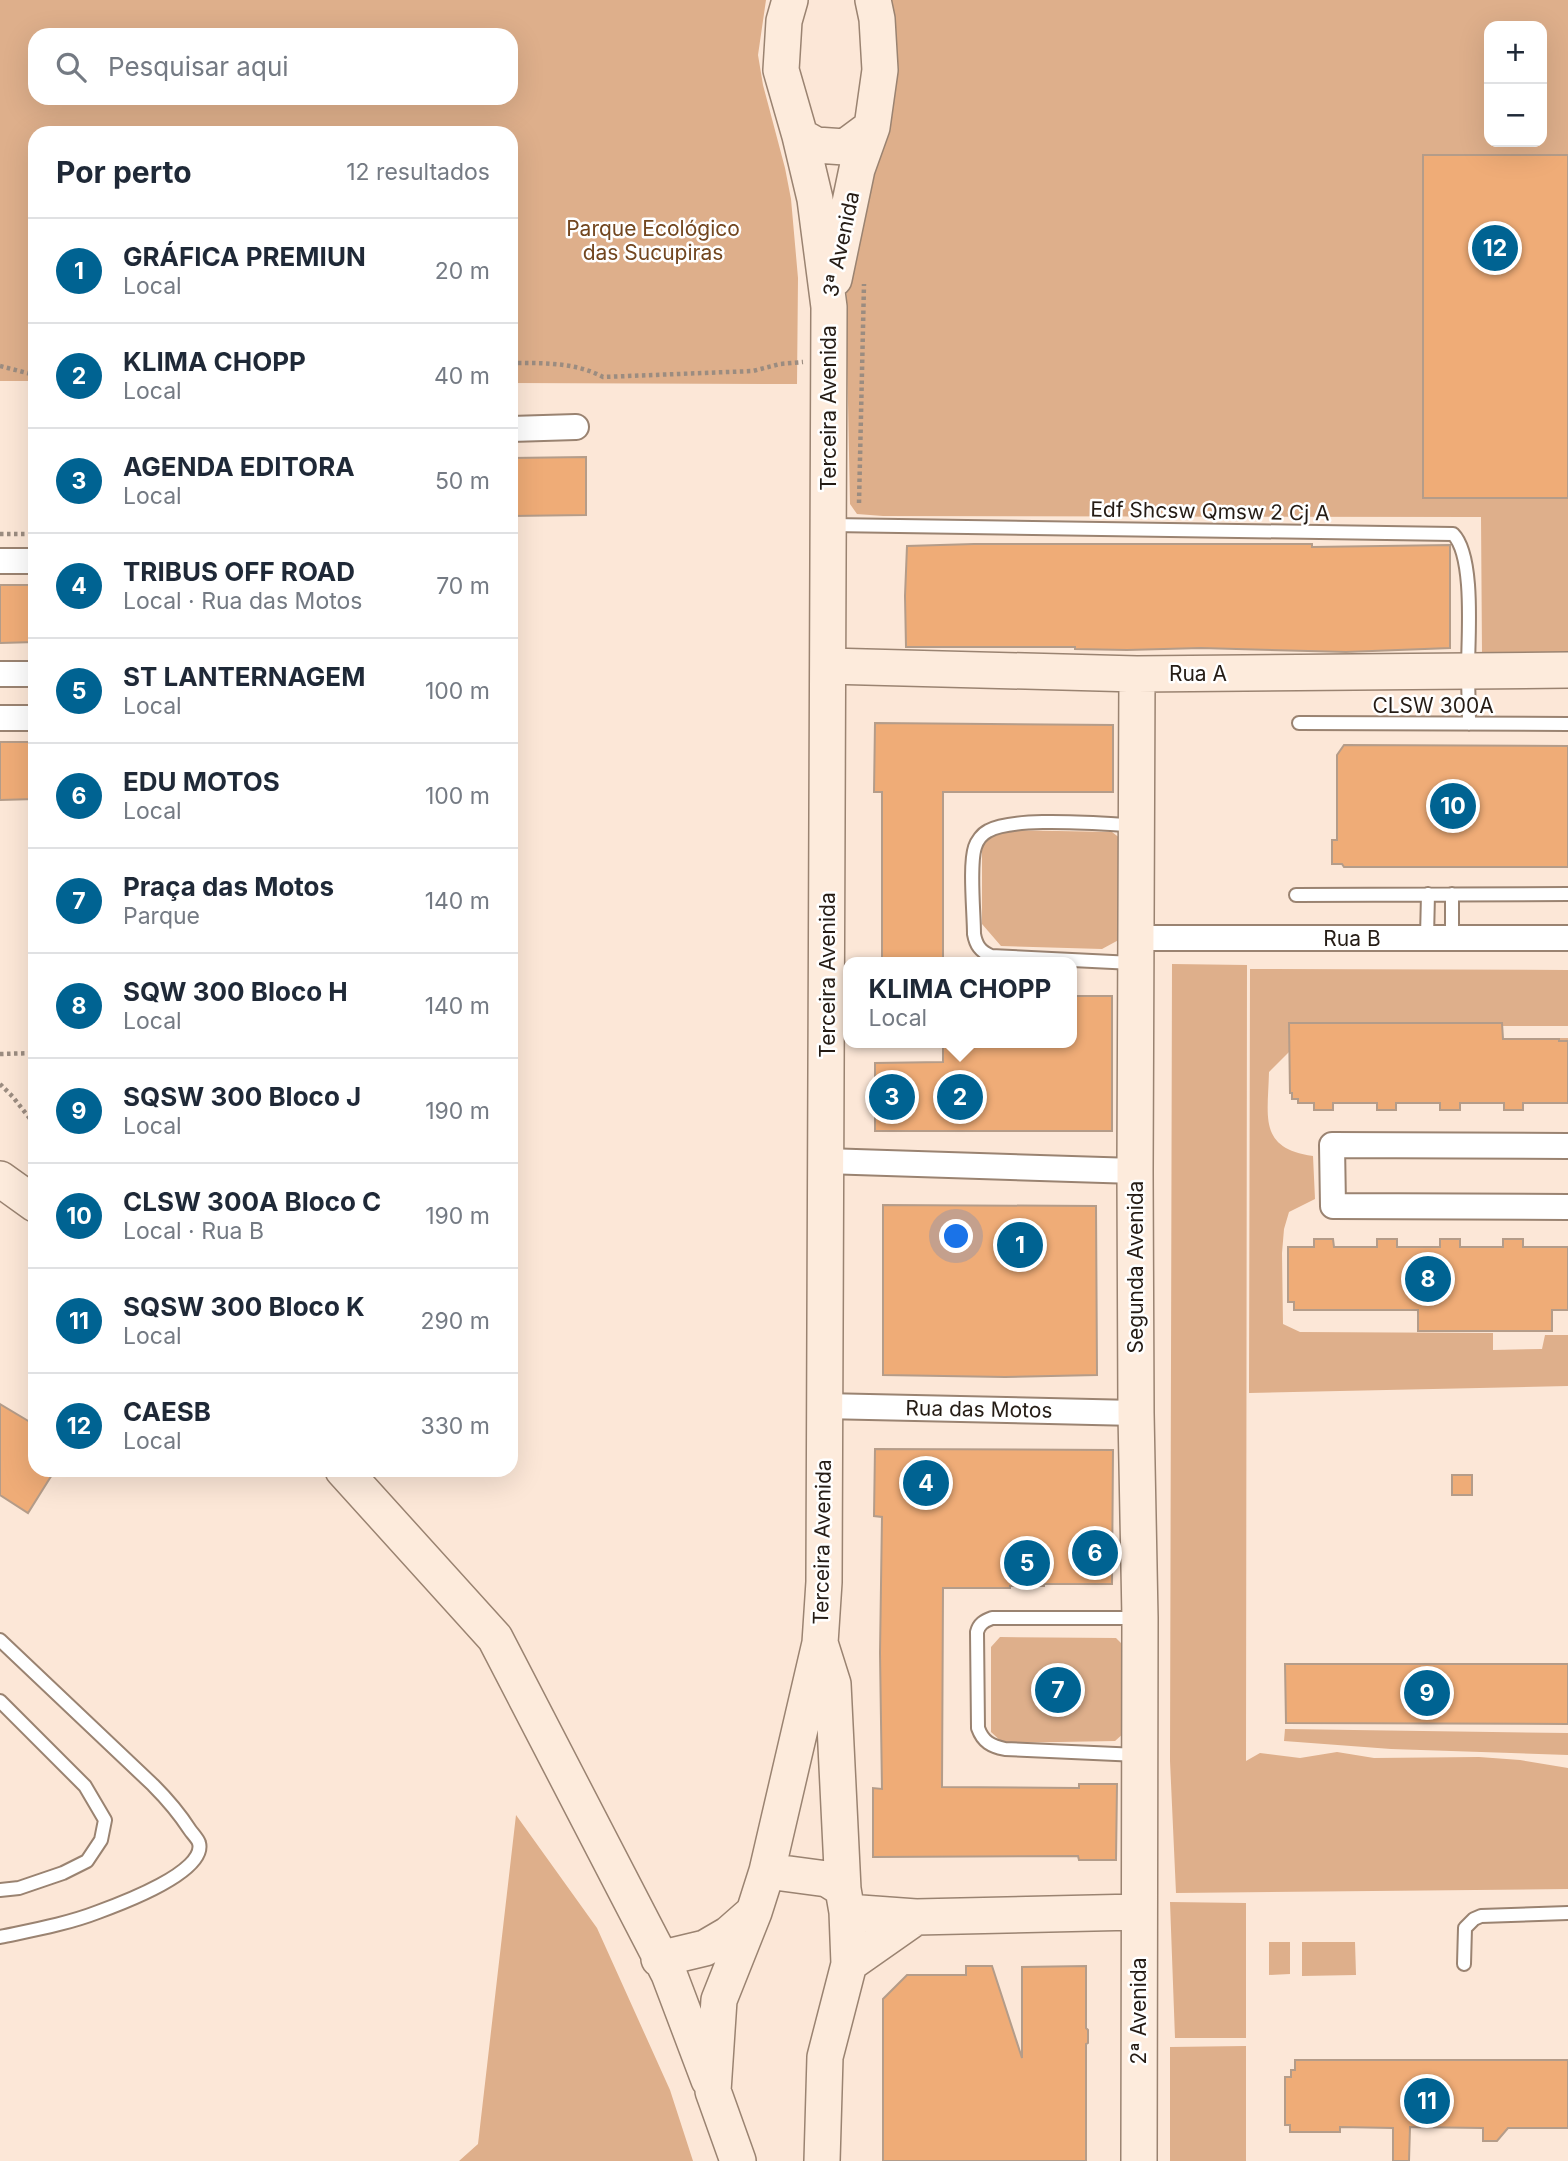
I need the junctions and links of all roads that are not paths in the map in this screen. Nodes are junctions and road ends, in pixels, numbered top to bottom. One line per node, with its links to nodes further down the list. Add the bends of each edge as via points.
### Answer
1 (790, 0): 4 (street, 3ª Avenida, via 781,70)
2 (873, 0): 3 (street, 3ª Avenida, via 880,70)
3 (872, 127): 4 (street, via 845,147 816,145); 5 (street, 3ª Avenida, via 857,169)
4 (800, 136): 5 (street, 3ª Avenida, via 815,199)
5 (829, 307): 8 (street, Terceira Avenida, via 828,360)
6 (576, 427): 7 (street)
7 (518, 429)
8 (843, 526): 11 (street, Terceira Avenida); 13 (lane, Edf Shcsw Qmsw 2 Cj A, via 1453,534 1460,544 1468,581)
9 (0, 561): 10 (street)
10 (28, 561)
11 (828, 666): 16 (street, Rua A); 32 (street, Terceira Avenida)
12 (1568, 670): 13 (street, Rua A)
13 (1468, 671): 16 (street, Rua A); 20 (lane)
14 (0, 674): 15 (street)
15 (28, 674)
16 (1138, 674): 22 (street, Segunda Avenida)
17 (0, 718): 18 (street)
18 (28, 718)
19 (1298, 723): 20 (lane, CLSW 300A)
20 (1469, 724): 21 (lane, CLSW 300A)
21 (1568, 724)
22 (1137, 825): 30 (street, Segunda Avenida); 30 (lane, via 1033,822 1002,826 981,836 973,860 974,934 984,953)
23 (1428, 894): 24 (lane); 26 (lane); 27 (lane)
24 (1452, 894): 25 (lane); 28 (lane)
25 (1568, 894)
26 (1296, 895)
27 (1427, 937): 28 (street, Rua B); 30 (street, Rua B)
28 (1452, 937): 29 (street, Rua B)
29 (1568, 937)
30 (1136, 950): 33 (street, Segunda Avenida)
31 (1568, 1146): 36 (street, via 1332,1145 1333,1206)
32 (825, 1161): 33 (street); 37 (street, Terceira Avenida)
33 (1135, 1171): 38 (street, Segunda Avenida)
34 (0, 1179): 35 (street)
35 (28, 1199)
36 (1568, 1207)
37 (823, 1406): 38 (street, Rua das Motos); 42 (street, Terceira Avenida)
38 (1136, 1413): 40 (street, Segunda Avenida)
39 (349, 1477): 56 (street, via 495,1638)
40 (1140, 1618): 44 (street, Segunda Avenida); 44 (lane, via 992,1618 981,1623 977,1632 978,1728 987,1743 1021,1751)
41 (0, 1640): 53 (lane, via 153,1784 199,1843 192,1864 159,1886 98,1912)
42 (820, 1643): 46 (street, Terceira Avenida); 48 (street, Terceira Avenida, via 834,1684)
43 (0, 1701): 47 (lane, via 85,1786 105,1820 101,1840 87,1861 19,1888)
44 (1139, 1755): 45 (street, Segunda Avenida)
45 (1139, 1861): 50 (street, 2ª Avenida)
46 (767, 1871): 48 (street, via 827,1879); 49 (street, Terceira Avenida)
47 (0, 1890)
48 (845, 1900): 52 (street); 54 (street, Terceira Avenida)
49 (754, 1912): 56 (street, via 729,1934); 57 (street, Terceira Avenida)
50 (1138, 1912): 52 (street); 61 (street, 2ª Avenida)
51 (1568, 1913): 55 (lane, via 1474,1919 1465,1928)
52 (916, 1917): 54 (street)
53 (0, 1937)
54 (849, 1964): 60 (street, Terceira Avenida, via 825,2057)
55 (1464, 1964)
56 (664, 1966): 57 (street); 58 (street)
57 (719, 2000): 58 (street, Terceira Avenida)
58 (713, 2091): 59 (street, Terceira Avenida)
59 (738, 2161)
60 (822, 2161)
61 (1139, 2161)

